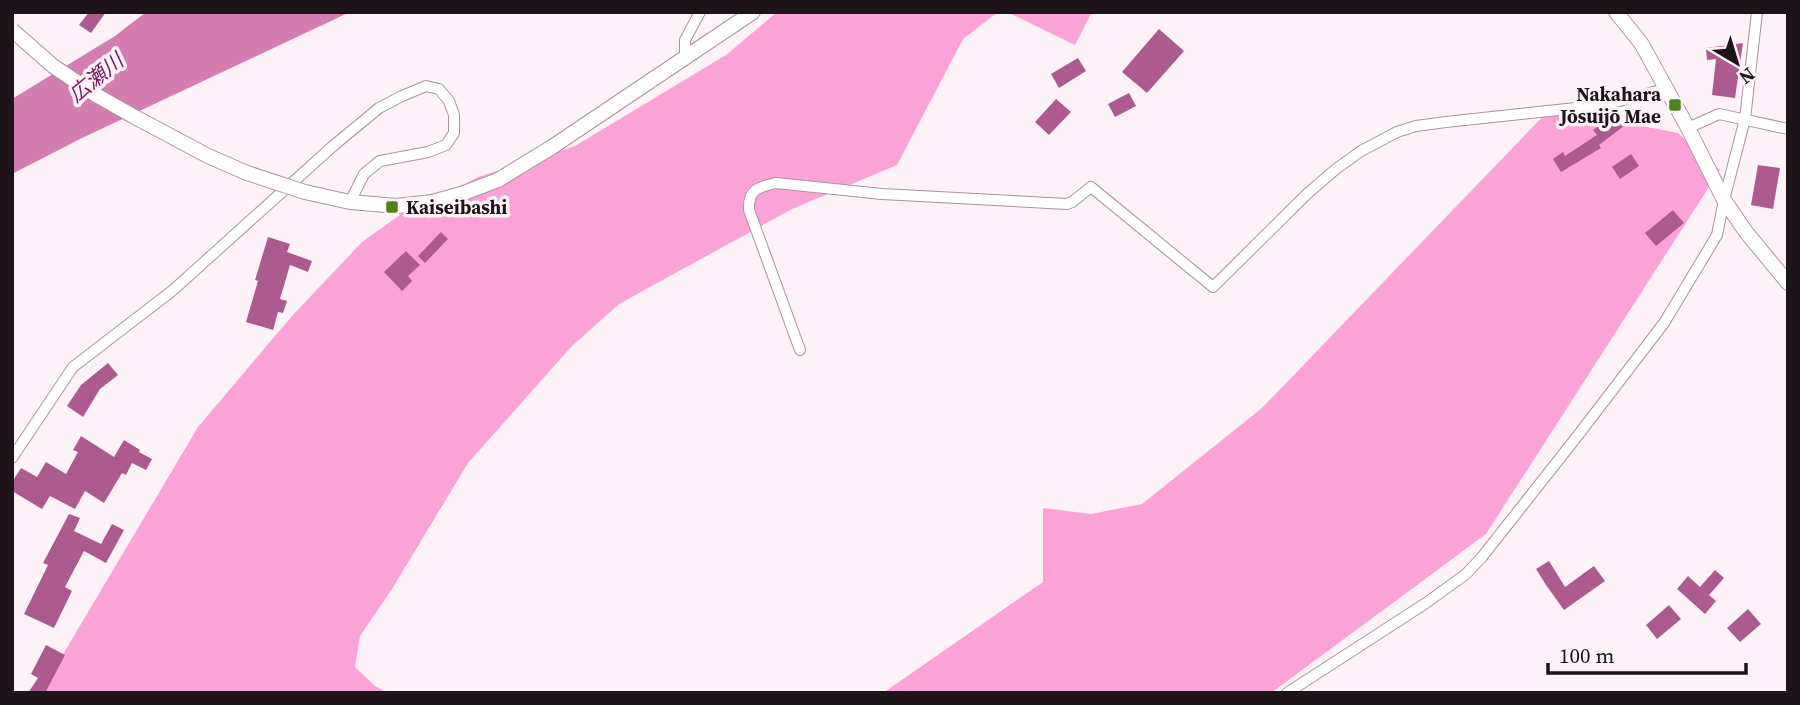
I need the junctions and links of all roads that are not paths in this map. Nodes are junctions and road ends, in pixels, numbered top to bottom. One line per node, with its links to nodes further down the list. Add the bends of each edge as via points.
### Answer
1 (700, 12): 6 (street, via 685,40)
2 (753, 12): 6 (street)
3 (1616, 12): 7 (street, via 1641,43)
4 (1757, 12): 8 (street)
5 (12, 30): 12 (street, bridge, via 53,66 96,94 208,156 305,192)
6 (685, 57): 12 (street, via 498,180 432,202 397,206)
7 (1665, 89): 9 (street); 14 (street, via 1604,105 1446,122 1397,132 1361,151 1308,193 1213,287 1091,187 1066,204 776,183 761,186 751,194 749,210)
8 (1745, 120): 9 (street, via 1719,114); 10 (street); 11 (street)
9 (1688, 128): 11 (street)
10 (1788, 129)
11 (1724, 200): 13 (street); 16 (street, via 1717,235 1664,323 1482,557 1426,603)
12 (350, 202): 15 (street, via 364,174 380,161 446,145 454,132 454,115 439,89 426,86 379,108 172,291 73,367)
13 (1788, 283)
14 (800, 350)
15 (12, 458)
16 (1287, 693)

